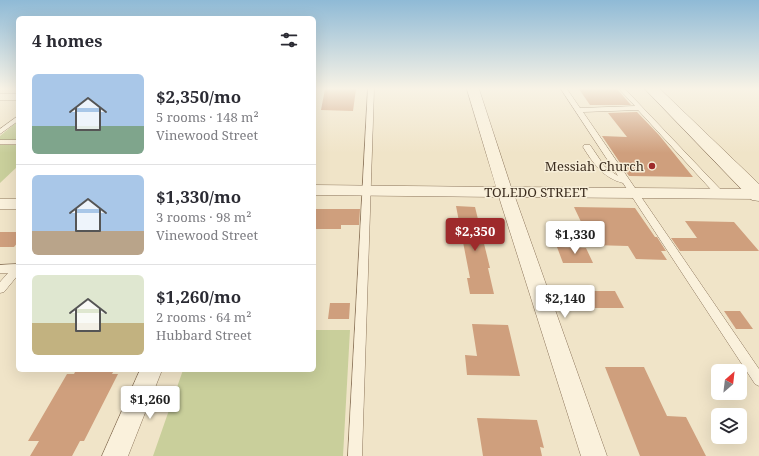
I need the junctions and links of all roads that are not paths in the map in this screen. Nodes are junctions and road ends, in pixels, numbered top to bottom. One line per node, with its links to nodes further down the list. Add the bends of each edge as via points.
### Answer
1 (370, 110): 13 (lane)
2 (480, 110): 14 (street)
3 (577, 110): 11 (lane)
4 (642, 110): 15 (lane)
5 (673, 110): 16 (street)
6 (16, 120): 7 (lane)
7 (0, 132)
8 (0, 142): 9 (lane)
9 (16, 142)
10 (587, 146): 11 (lane, via 598,164 616,180)
11 (629, 187): 14 (street, TOLEDO STREET); 15 (street, TOLEDO STREET); 24 (lane)
12 (316, 190): 13 (street, TOLEDO STREET)
13 (366, 191): 14 (street, TOLEDO STREET); 26 (lane)
14 (505, 192): 27 (street)
15 (720, 194): 16 (street, TOLEDO STREET)
16 (758, 194)
17 (0, 204): 18 (street)
18 (16, 204)
19 (16, 268): 20 (lane)
20 (0, 269)
21 (16, 269): 22 (lane)
22 (0, 289)
23 (150, 372): 25 (street)
24 (759, 380)
25 (115, 456)
26 (355, 456)
27 (594, 456)

